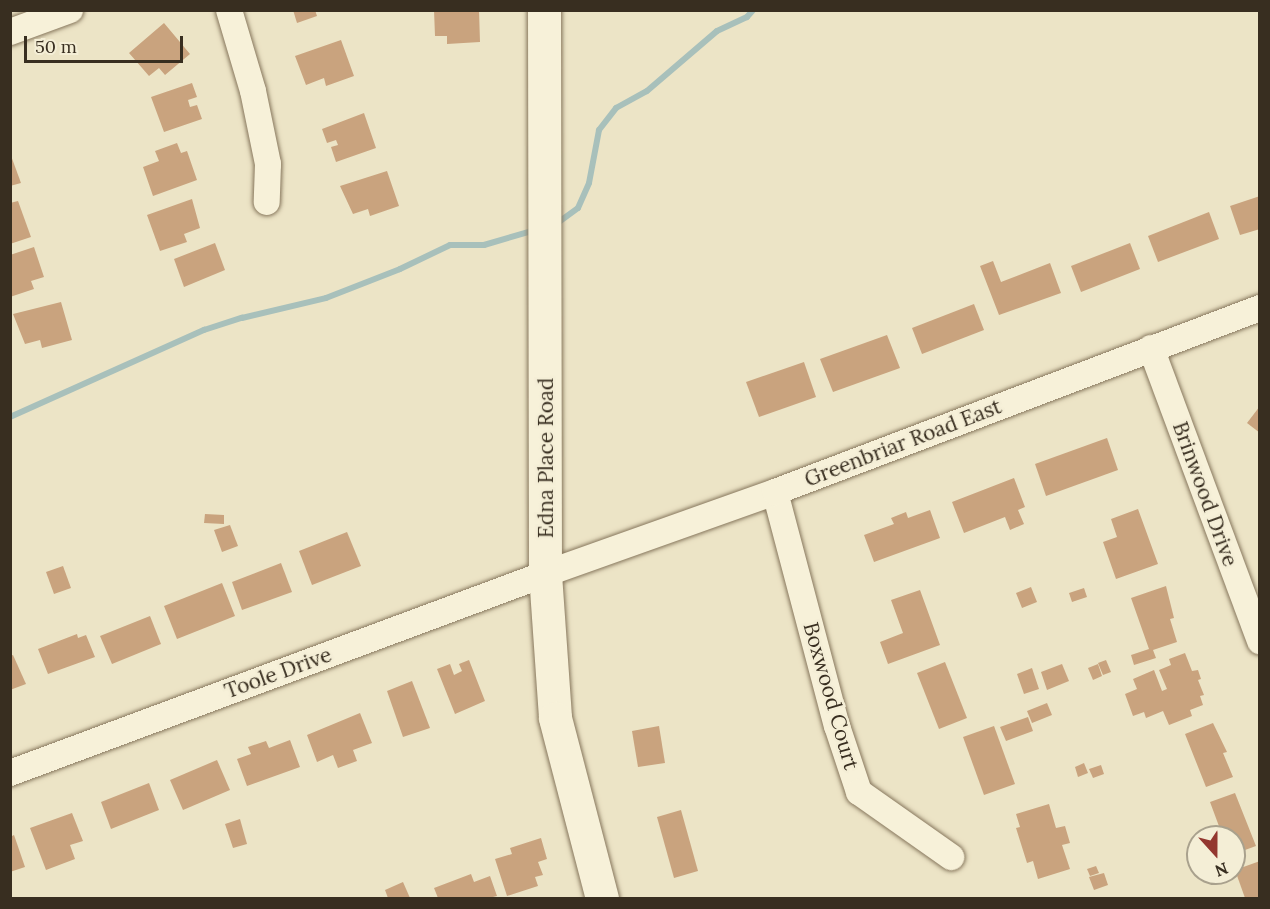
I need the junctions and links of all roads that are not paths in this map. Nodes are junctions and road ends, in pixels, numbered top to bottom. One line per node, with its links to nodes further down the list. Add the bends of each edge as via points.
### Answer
1 (70, 10): 4 (street)
2 (230, 10): 5 (street, via 268,164)
3 (544, 10): 9 (street, Edna Place Road)
4 (10, 32)
5 (267, 202)
6 (1260, 308): 7 (street, Greenbriar Road East)
7 (1151, 348): 8 (street, Greenbriar Road East); 10 (street, Brinwood Drive)
8 (775, 492): 9 (street, Greenbriar Road East); 12 (street, Boxwood Court, via 837,726 859,792)
9 (545, 574): 11 (street, Toole Drive); 13 (street, Edna Place Road, via 555,718)
10 (1260, 641)
11 (10, 773)
12 (951, 857)
13 (602, 898)

